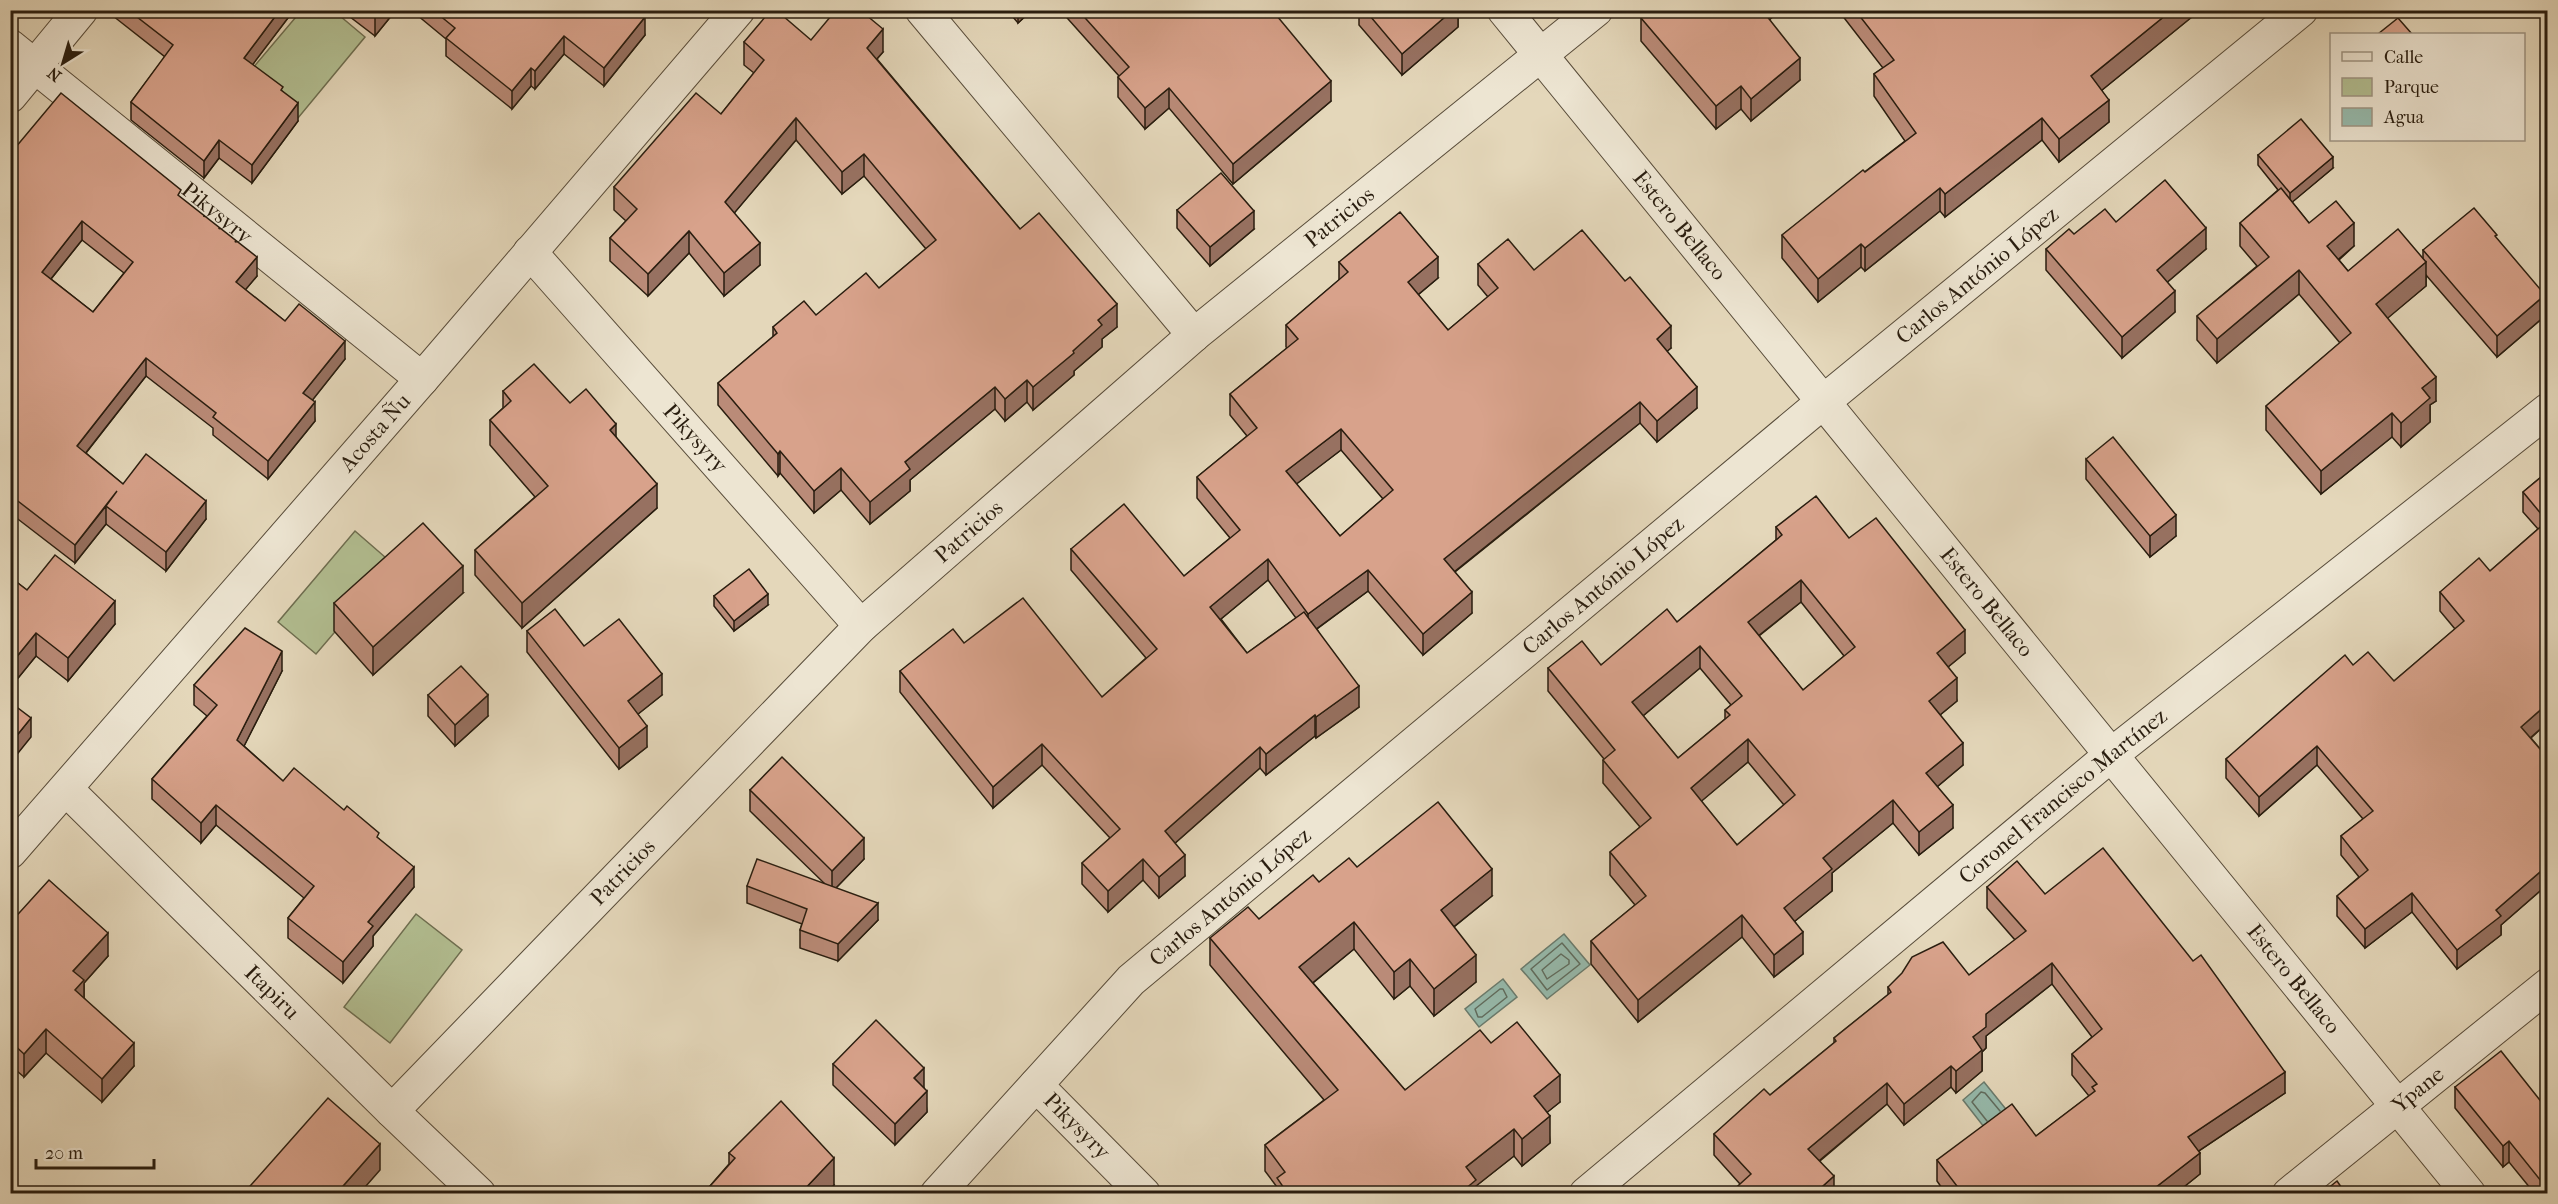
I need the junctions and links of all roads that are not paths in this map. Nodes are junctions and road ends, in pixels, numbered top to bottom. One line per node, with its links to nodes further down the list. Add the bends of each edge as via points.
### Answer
1 (81, 10): 9 (street)
2 (738, 10): 11 (street, Acosta Ñu)
3 (922, 10): 12 (street)
4 (1504, 10): 8 (street, Estero Bellaco)
5 (1596, 10): 8 (street, Patricios)
6 (2301, 10): 14 (street, Carlos António López)
7 (10, 46): 9 (street, Pikysyry)
8 (1542, 56): 12 (street, Patricios); 14 (street, Estero Bellaco)
9 (36, 66): 10 (street); 13 (street, Pikysyry)
10 (10, 96)
11 (530, 252): 13 (street, Acosta Ñu); 16 (street, Pikysyry)
12 (1194, 335): 16 (street, Patricios)
13 (422, 379): 18 (street, Acosta Ñu)
14 (1822, 402): 17 (street, Estero Bellaco); 21 (street, Carlos António López, via 1131,980)
15 (2547, 410): 17 (street, Coronel Francisco Martínez)
16 (861, 626): 23 (street, Patricios)
17 (2111, 755): 22 (street, Estero Bellaco); 27 (street, Coronel Francisco Martínez)
18 (67, 790): 19 (street, Acosta Ñu); 23 (street, Itapiru)
19 (10, 852)
20 (2547, 985): 22 (street, Ypane)
21 (1036, 1085): 25 (street, Carlos António López); 26 (street, Pikysyry)
22 (2397, 1106): 28 (street, Ypane); 29 (street, Estero Bellaco)
23 (392, 1111): 24 (street, Itapiru)
24 (479, 1194)
25 (937, 1194)
26 (1144, 1194)
27 (1586, 1194)
28 (2289, 1194)
29 (2469, 1194)

